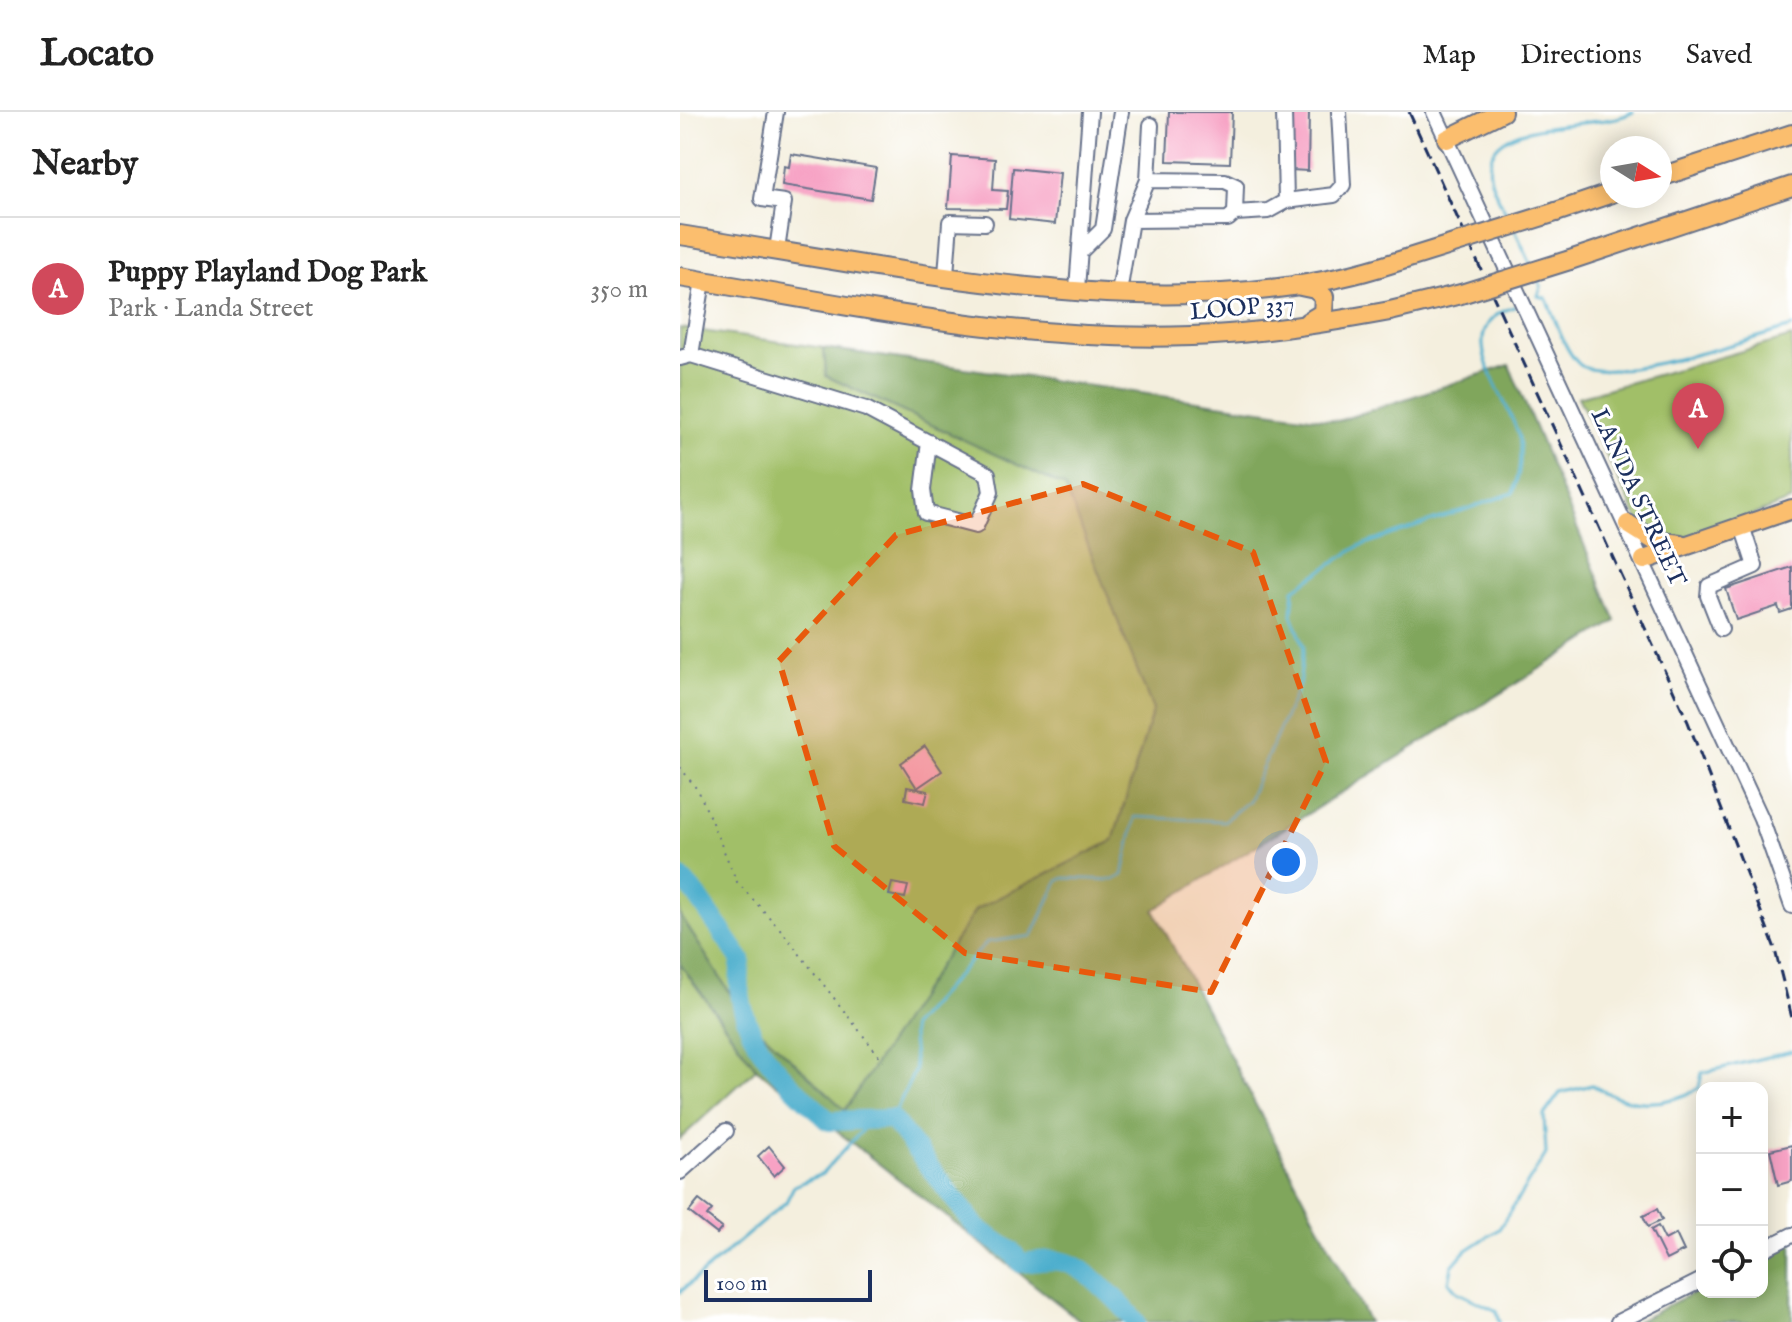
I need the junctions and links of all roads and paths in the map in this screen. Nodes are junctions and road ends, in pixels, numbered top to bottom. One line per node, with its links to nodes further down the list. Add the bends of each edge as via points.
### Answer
1 (776, 112): 20 (street, via 762,199 784,202)
2 (1090, 112): 21 (street)
3 (1121, 112): 21 (street, via 1103,229)
4 (1284, 112): 15 (street)
5 (1339, 112): 15 (street, via 1343,185 1334,195)
6 (1434, 112): 10 (street, LANDA STREET)
7 (1502, 112): 10 (main road)
8 (1151, 125): 12 (street)
9 (1792, 134): 11 (main road)
10 (1447, 139): 32 (street, LANDA STREET)
11 (1672, 173)
12 (1148, 180): 16 (street, via 1225,181 1236,186); 17 (street)
13 (1792, 186): 28 (main road, LOOP 337, bridge, via 1461,294)
14 (1600, 197): 25 (main road, LOOP 337, bridge, via 1380,267)
15 (1286, 201): 16 (street, via 1268,211)
16 (1235, 213): 17 (street, via 1228,219)
17 (1131, 220): 27 (street)
18 (985, 223): 22 (street, via 950,222)
19 (680, 235): 20 (main road, LOOP 337)
20 (777, 250): 22 (main road, LOOP 337)
21 (1080, 252): 26 (street)
22 (946, 275): 26 (main road, LOOP 337)
23 (680, 277): 24 (main road, LOOP 337)
24 (703, 281): 28 (main road, LOOP 337, via 943,319 1091,335); 29 (street)
25 (1292, 284): 27 (main road, LOOP 337, via 1161,296); 28 (main road, via 1315,289 1326,304 1318,318)
26 (1077, 289): 27 (main road, LOOP 337)
27 (1119, 293)
28 (1290, 328)
29 (686, 356): 30 (street, via 866,409)
30 (929, 442): 30 (street, via 988,474 991,492 976,526 926,513)
31 (1792, 509): 33 (main road)
32 (1628, 524): 34 (main road, via 1655,541); 35 (street, LANDA STREET)
33 (1742, 526): 34 (main road); 36 (street, via 1755,566 1709,586)
34 (1691, 544): 35 (main road)
35 (1644, 560): 38 (street, LANDA STREET, via 1761,818)
36 (1721, 629)
37 (680, 767): 39 (path, via 699,792 737,882)
38 (1792, 906)
39 (883, 1061)
40 (726, 1131): 41 (street)
41 (680, 1172)
42 (1792, 1235): 43 (street)
43 (1768, 1247)
44 (1696, 1283): 45 (street)
45 (1618, 1322)

